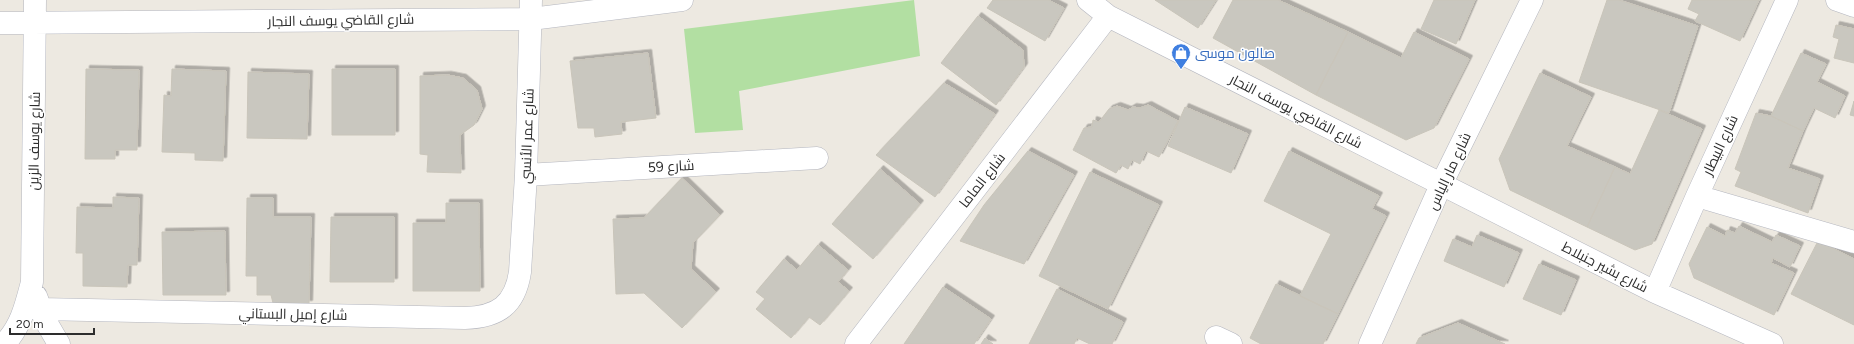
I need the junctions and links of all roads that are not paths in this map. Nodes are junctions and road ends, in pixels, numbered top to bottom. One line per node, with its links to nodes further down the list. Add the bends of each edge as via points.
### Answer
1 (35, 0): 11 (street, شارع يوسف الزين)
2 (682, 0): 8 (street, شارع القاضي يوسف النجار)
3 (1088, 0): 9 (street, شارع القاضي يوسف النجار)
4 (1532, 0): 14 (street, شارع مار إلياس)
5 (1787, 0): 15 (street, شارع البيطار)
6 (1837, 0): 7 (street)
7 (1854, 6)
8 (531, 9): 11 (street, شارع القاضي يوسف النجار); 13 (street, شارع عمر الأنسي)
9 (1108, 16): 14 (street, شارع القاضي يوسف النجار); 23 (street, شارع الماما)
10 (0, 23): 11 (street, شارع القاضي يوسف النجار)
11 (35, 23): 18 (street, شارع يوسف الزين)
12 (817, 158): 13 (street, شارع 59)
13 (526, 175): 17 (street, شارع عمر الأنسي)
14 (1441, 185): 19 (street, شارع بشير جنبلاط); 24 (street, شارع مار إلياس)
15 (1697, 196): 16 (street); 19 (street, شارع البيطار)
16 (1854, 242)
17 (520, 272): 20 (street, شارع إميل البستاني, via 518,287 509,302 491,314 479,317)
18 (32, 282): 20 (street, شارع يوسف الزين); 21 (street, شارع يوسف الزين, via 23,314)
19 (1655, 292): 25 (street, شارع بشير جنبلاط)
20 (40, 308): 22 (street, شارع يوسف الزين)
21 (4, 344)
22 (59, 344)
23 (857, 344)
24 (1370, 344)
25 (1772, 344)

